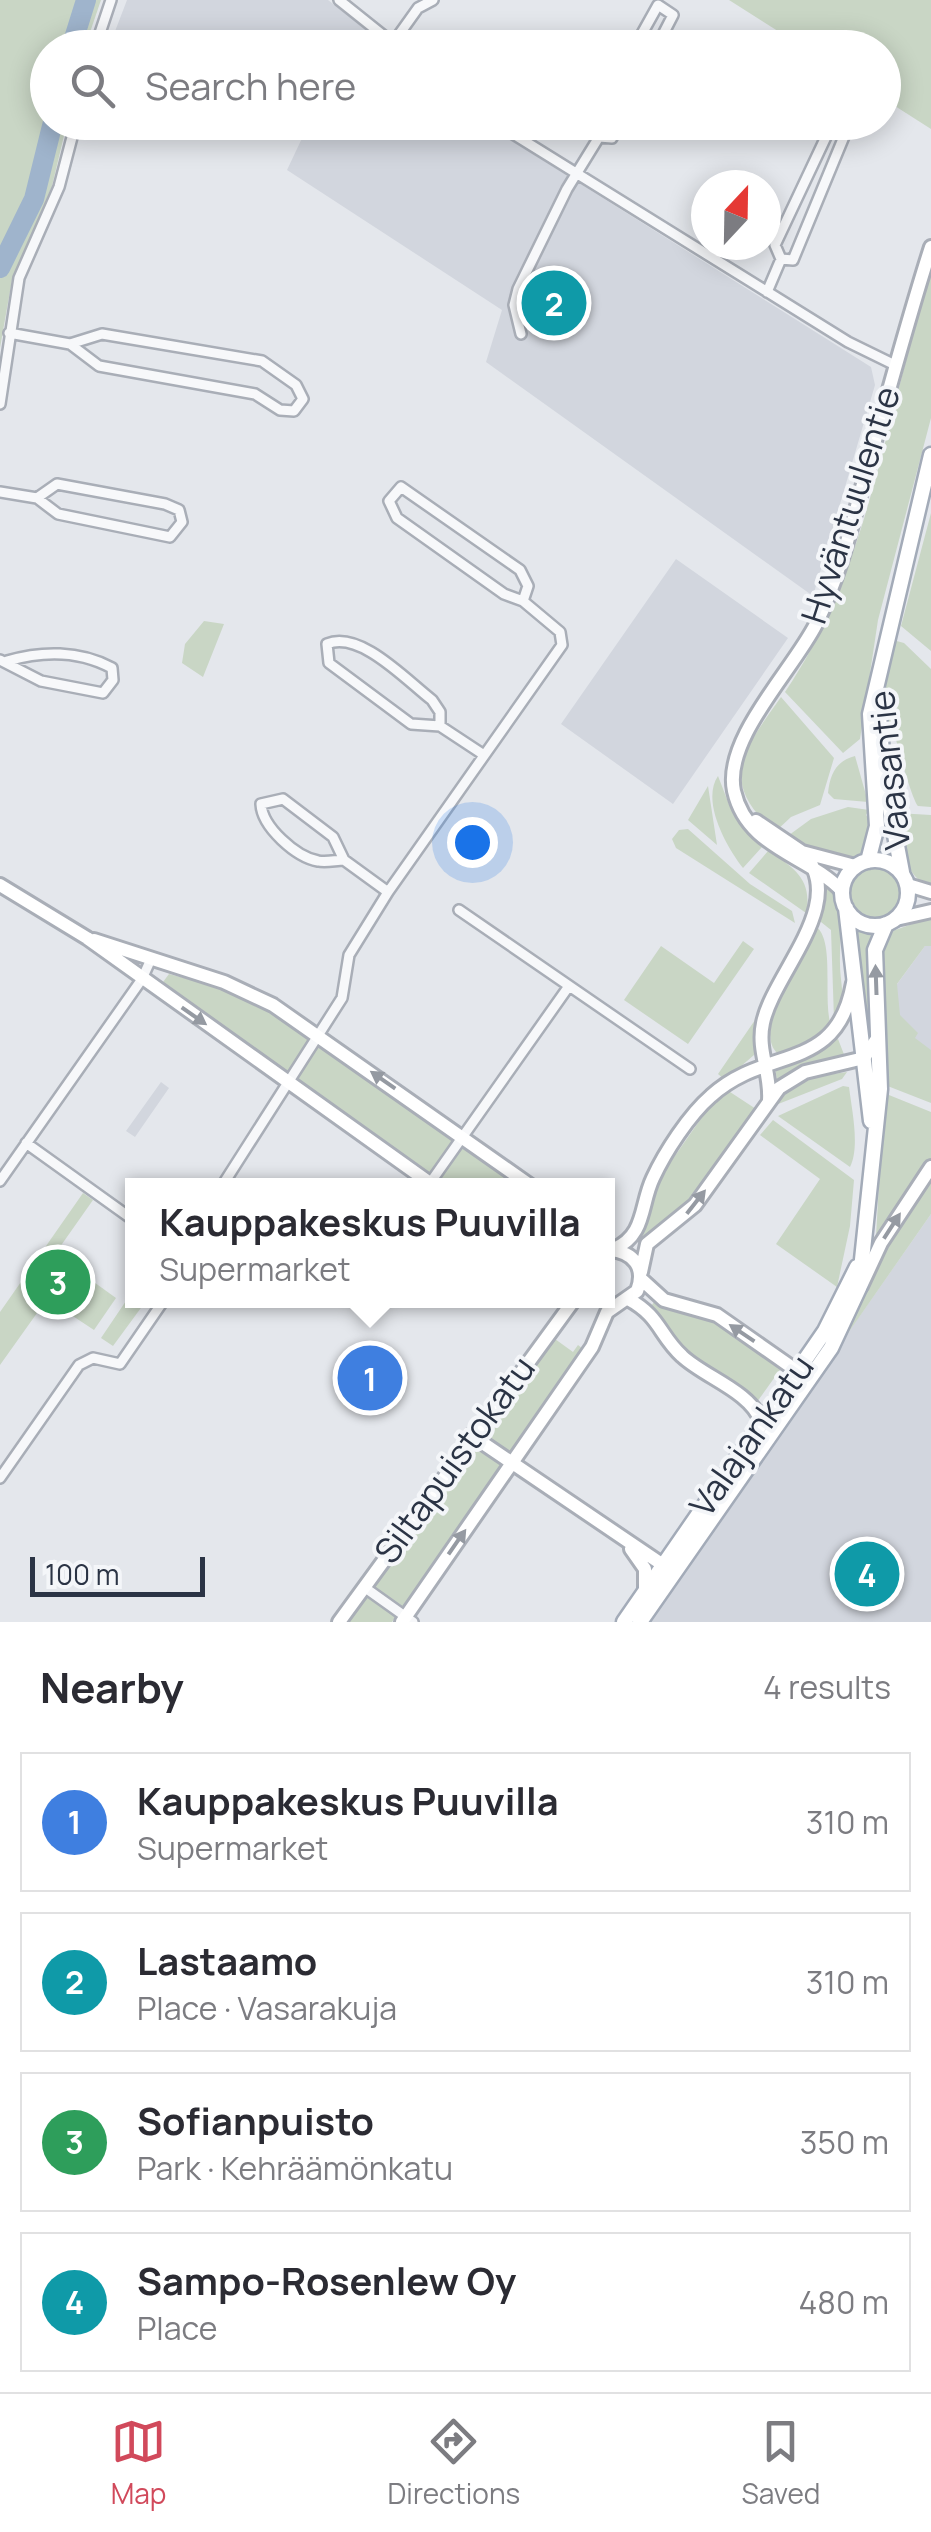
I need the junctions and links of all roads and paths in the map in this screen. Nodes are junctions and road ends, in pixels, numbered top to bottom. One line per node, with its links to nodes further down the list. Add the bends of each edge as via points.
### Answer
1 (111, 0): 5 (street)
2 (339, 0): 6 (street)
3 (433, 0): 4 (street)
4 (417, 4): 7 (street)
5 (102, 30)
6 (377, 30)
7 (404, 30)
8 (644, 30): 9 (street, via 658,5 673,15)
9 (665, 30)
10 (71, 140): 21 (street, via 59,187 19,278)
11 (523, 140): 15 (street)
12 (598, 140): 15 (street)
13 (825, 140): 16 (street)
14 (843, 140): 18 (street, via 793,260)
15 (580, 175): 20 (street); 22 (street, via 567,188 518,289 514,306)
16 (781, 232)
17 (931, 247): 24 (street, Hyväntuulentie)
18 (781, 259)
19 (781, 260): 20 (street)
20 (766, 292): 24 (street)
21 (9, 333): 23 (street); 25 (street)
22 (521, 334)
23 (70, 344): 23 (street, via 102,334 262,361 303,399 294,412 280,410 254,394 99,366)
24 (895, 365): 34 (street, Hyväntuulentie, via 824,609 736,756 740,806)
25 (0, 404)
26 (931, 455): 31 (main road, Vaasantie)
27 (0, 492): 28 (street)
28 (37, 498): 28 (street, via 58,514 170,537 182,522 166,504 58,484)
29 (523, 600): 29 (street, via 504,594 397,518 389,501 401,487 520,570 528,586); 33 (street, via 560,632 562,645)
30 (4, 660): 30 (street, via 42,651 101,662 112,668 114,680 103,693 88,692 41,681)
31 (880, 666): 36 (main road, Vaasantie, via 870,714 877,826); 38 (main road, Vaasantie, via 884,776)
32 (440, 726): 32 (street, via 432,700 356,644 327,644 328,663 411,724); 33 (street)
33 (484, 754): 41 (street)
34 (798, 857): 36 (street, Hyväntuulentie); 37 (street); 43 (street)
35 (344, 860): 35 (street, via 333,838 283,799 261,804 278,836 316,861); 41 (street)
36 (861, 864): 38 (main road, via 886,862); 40 (main road)
37 (817, 872): 40 (street); 43 (street)
38 (905, 879): 42 (street); 47 (main road, via 907,903)
39 (0, 885): 48 (street)
40 (842, 890): 44 (main road)
41 (388, 892): 53 (street, via 349,955 342,998)
42 (931, 892)
43 (814, 906): 56 (street, via 765,1015)
44 (846, 908): 47 (main road, via 863,924); 51 (main road, Valajankatu)
45 (459, 910): 52 (street)
46 (931, 911): 47 (street)
47 (891, 922): 54 (main road, Valajankatu, one-way to 47, via 874,950)
48 (87, 938): 49 (street); 50 (street)
49 (151, 959): 50 (street); 53 (street, via 240,988)
50 (142, 979): 58 (street, one-way to 58); 61 (street)
51 (853, 981): 55 (main road, Valajankatu); 56 (street, via 837,1032)
52 (569, 986): 57 (street); 60 (street)
53 (320, 1036): 58 (street); 60 (street, one-way to 53)
54 (878, 1038): 55 (street); 62 (main road, Valajankatu)
55 (864, 1058): 59 (street, via 792,1078); 62 (main road, Valajankatu)
56 (765, 1065): 59 (street); 71 (street, via 703,1104 653,1176 635,1235)
57 (690, 1069)
58 (289, 1084): 64 (street); 65 (street)
59 (769, 1100): 73 (street, one-way to 59, via 646,1244 695,1205)
60 (463, 1137): 66 (street); 67 (street)
61 (26, 1144): 68 (street); 69 (street)
62 (874, 1146): 70 (main road, Valajankatu)
63 (931, 1167): 74 (street, one-way to 63, via 880,1242)
64 (227, 1178)
65 (423, 1178)
66 (436, 1178)
67 (521, 1178)
68 (0, 1181)
69 (125, 1213)
70 (866, 1242): 74 (main road, Valajankatu); 81 (main road, Valajankatu, via 847,1292)
71 (615, 1247)
72 (615, 1252): 73 (street, via 629,1255)
73 (641, 1277): 76 (street, Siltapuistokatu); 81 (street, one-way to 73, via 716,1315 664,1300)
74 (859, 1288): 82 (main road, Valajankatu)
75 (615, 1300): 76 (street)
76 (626, 1300): 77 (street, Siltapuistokatu); 83 (street, via 654,1316 680,1355 744,1400)
77 (615, 1307)
78 (158, 1308): 86 (street, via 120,1364 93,1358 79,1365)
79 (568, 1308): 84 (street, Siltapuistokatu)
80 (614, 1308): 85 (street, Siltapuistokatu)
81 (797, 1370): 82 (street); 83 (main road, Valajankatu)
82 (795, 1400): 90 (main road, Valajankatu)
83 (761, 1421): 88 (main road, Valajankatu)
84 (472, 1435): 85 (street); 89 (street, Siltapuistokatu)
85 (514, 1464): 87 (street); 91 (street, Siltapuistokatu, one-way to 85)
86 (0, 1478)
87 (622, 1540): 88 (street); 90 (street, via 645,1569)
88 (663, 1565): 90 (main road, Valajankatu)
89 (364, 1587): 91 (street); 92 (street, Siltapuistokatu)
90 (653, 1593): 93 (main road, Valajankatu); 94 (main road, Valajankatu)
91 (407, 1620)
92 (339, 1622)
93 (624, 1622)
94 (640, 1622)

